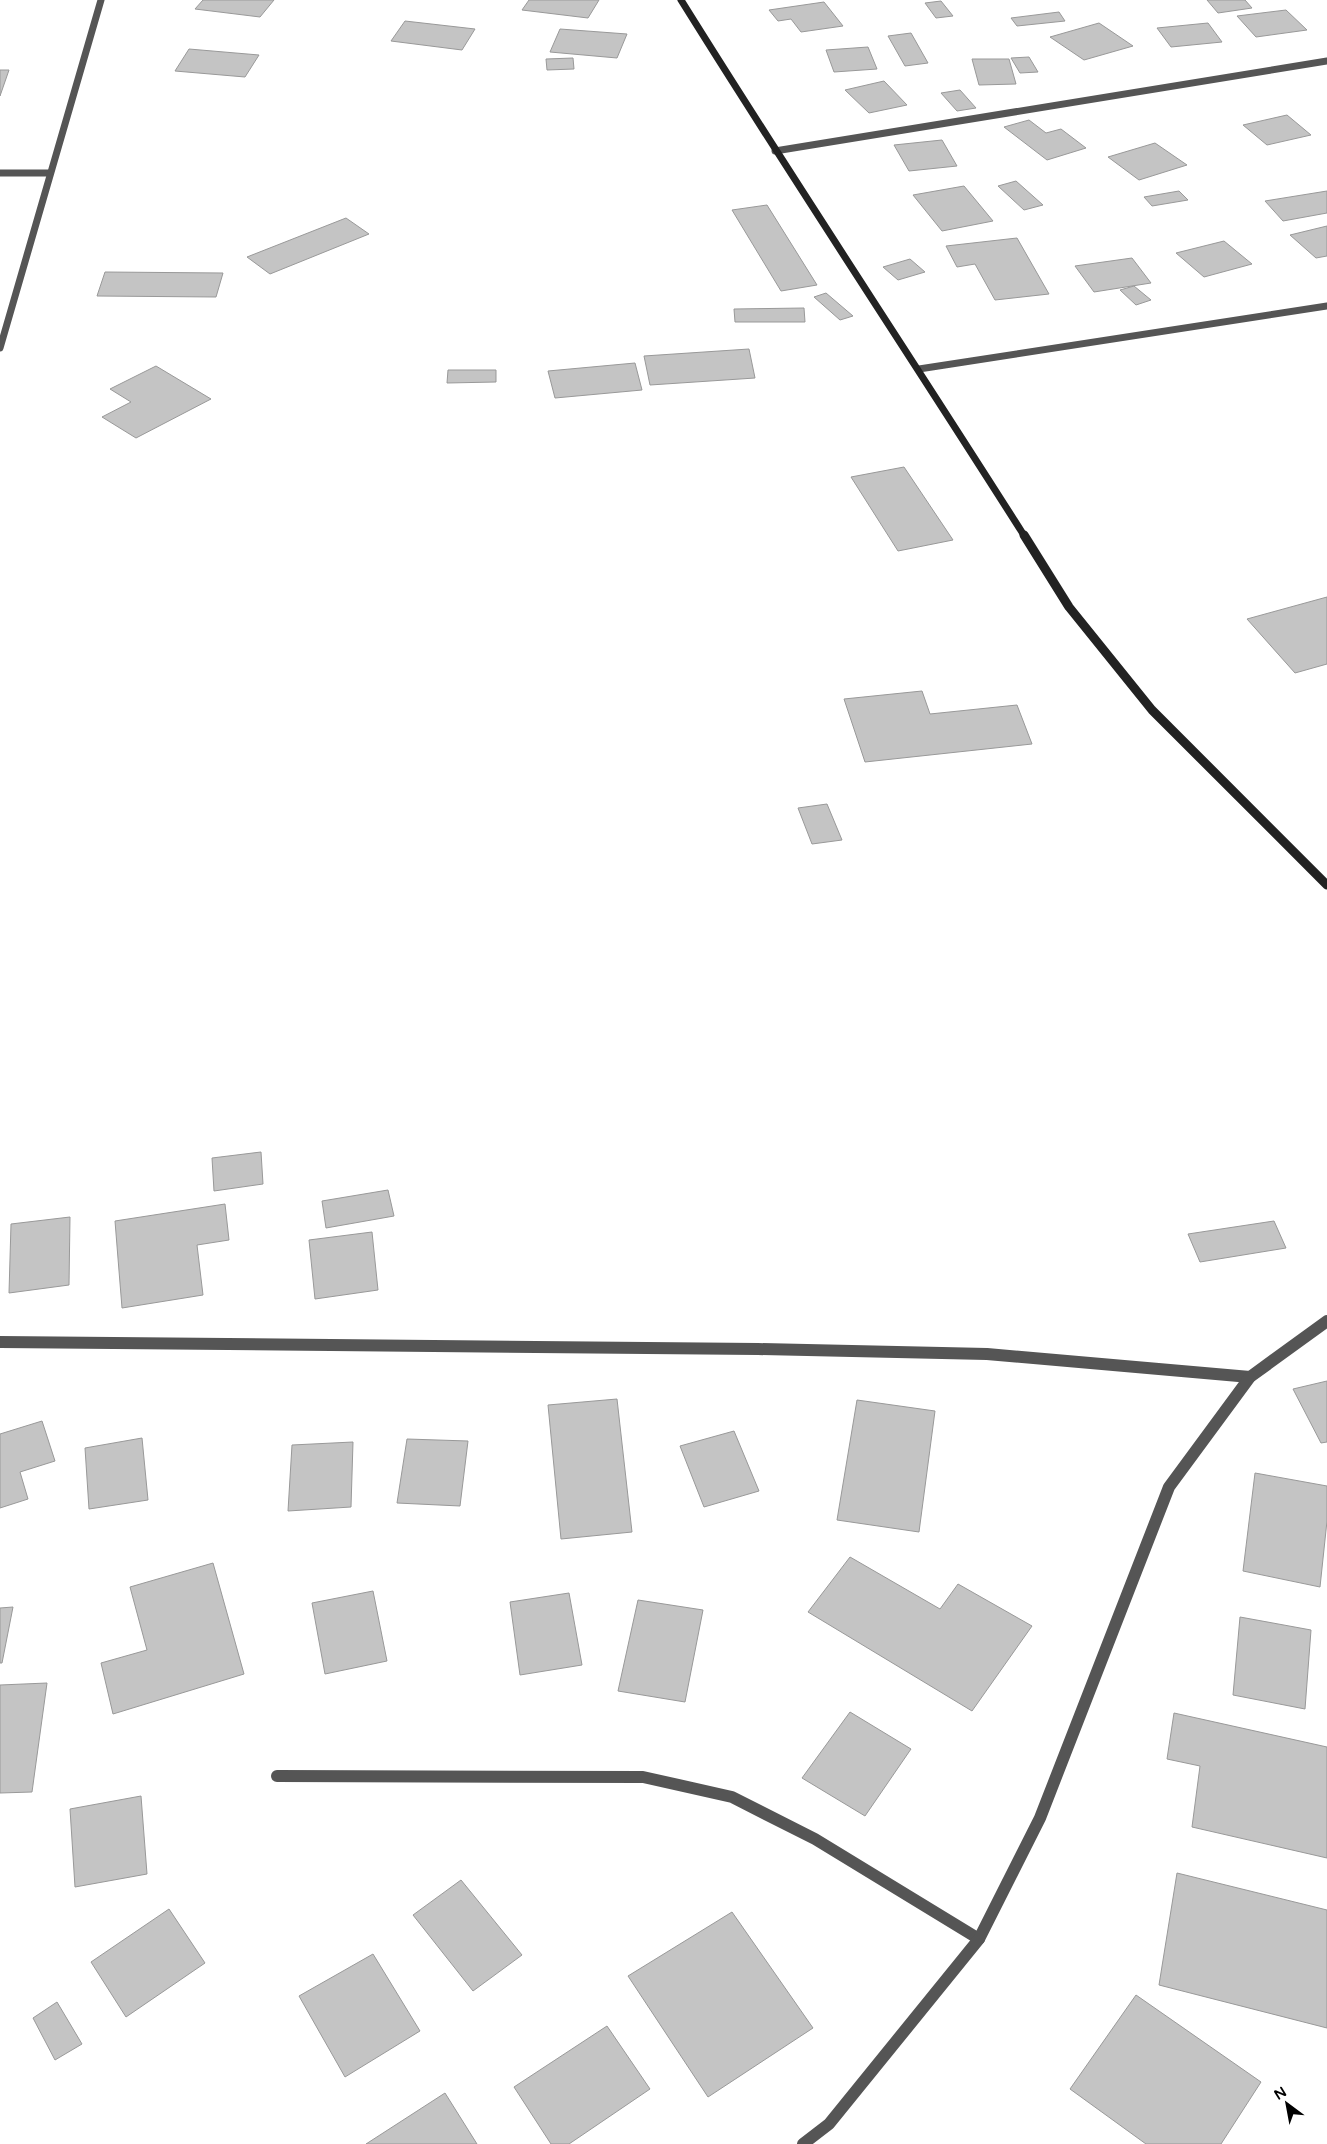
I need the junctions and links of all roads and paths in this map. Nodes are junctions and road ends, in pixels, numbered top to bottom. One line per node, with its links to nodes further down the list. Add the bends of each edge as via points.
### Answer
1 (102, 0): 5 (street)
2 (681, 0): 4 (street)
3 (1327, 61): 4 (street)
4 (776, 151): 10 (street)
5 (50, 173): 6 (street); 8 (street)
6 (0, 174)
7 (1327, 306): 10 (street)
8 (3, 325): 9 (street)
9 (0, 348)
10 (919, 369): 11 (street, via 1068,607 1152,710)
11 (1327, 886)
12 (1327, 1321): 14 (street)
13 (0, 1342): 14 (street, via 987,1354)
14 (1250, 1377): 16 (street, via 1169,1487 1040,1818)
15 (277, 1776): 16 (street, via 643,1777 732,1797 815,1839)
16 (979, 1939): 17 (street, via 829,2124)
17 (803, 2144)

